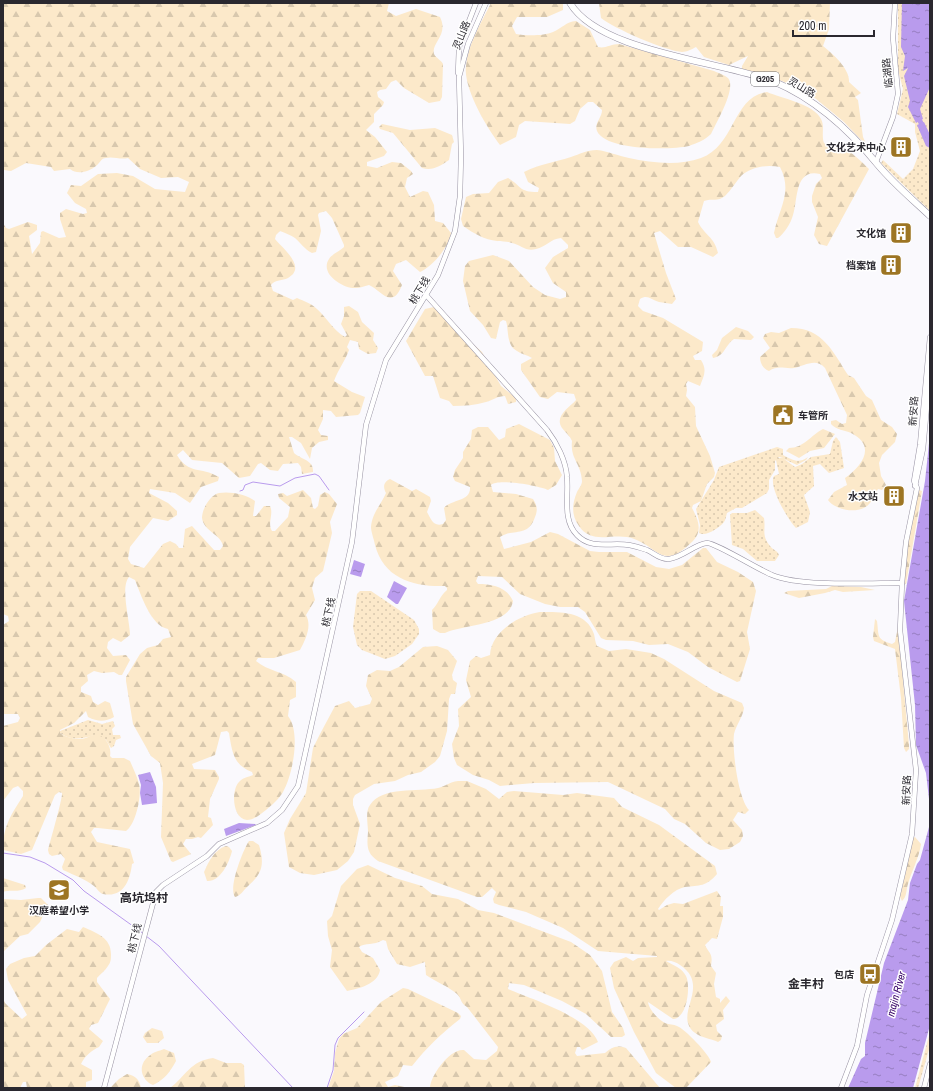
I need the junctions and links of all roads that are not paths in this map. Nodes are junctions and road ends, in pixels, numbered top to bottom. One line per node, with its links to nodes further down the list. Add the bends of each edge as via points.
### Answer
1 (476, 3): 5 (main road, via 459,47)
2 (486, 3): 5 (main road, 灵山路, via 468,44)
3 (570, 3): 6 (highway, 灵山路 / G205, via 583,18 611,36 757,77 792,90 841,126)
4 (895, 3): 6 (main road, 临湖路, via 893,38 898,94 893,117)
5 (459, 77): 8 (main road, 桃下线, via 461,156 458,212 455,231 445,259)
6 (876, 162): 7 (highway, 灵山路 / G205)
7 (929, 215)
8 (426, 295): 12 (main road, via 556,442 567,477 568,518 577,535 592,545 628,545 667,559 708,543 715,544 729,554 774,576 792,580); 14 (main road, 桃下线, via 386,360 366,425 352,542 298,786 282,810 267,823 225,840 156,892)
9 (930, 337): 11 (main road, 新安路)
10 (930, 374): 11 (main road, 新安路, via 923,449)
11 (915, 486): 12 (main road, 新安路, via 917,488 906,542)
12 (902, 583): 15 (main road, 新安路, via 900,630 916,770 912,834 892,920 867,995 857,1046)
13 (930, 1064): 16 (main road)
14 (104, 1088)
15 (841, 1088)
16 (924, 1088)

